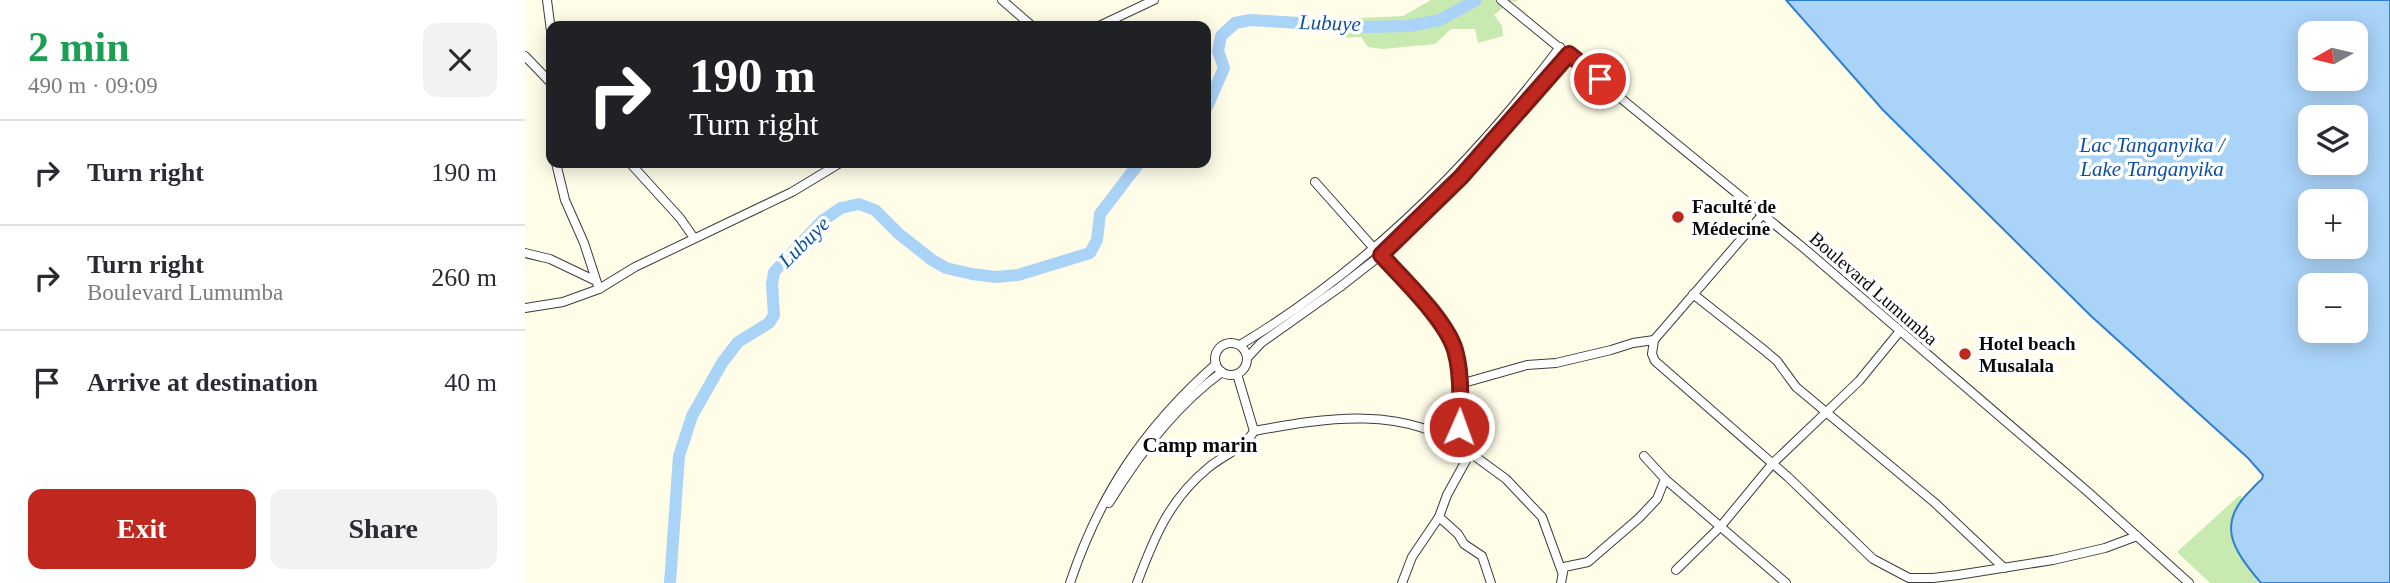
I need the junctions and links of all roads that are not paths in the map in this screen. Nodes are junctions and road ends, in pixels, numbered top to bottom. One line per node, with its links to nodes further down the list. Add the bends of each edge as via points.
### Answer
1 (547, 0): 5 (street)
2 (1002, 0): 6 (street)
3 (1154, 0): 7 (street)
4 (1501, 0): 8 (street, Boulevard Lumumba)
5 (550, 21)
6 (1026, 21)
7 (1110, 21)
8 (1564, 51): 15 (street, Boulevard Lumumba); 17 (street, via 1467,158); 19 (street, via 1461,177)
9 (525, 56): 10 (street)
10 (546, 78)
11 (557, 168): 20 (street)
12 (635, 168): 16 (street)
13 (832, 168): 16 (street)
14 (1315, 182): 17 (street)
15 (1763, 214): 22 (street); 24 (street, Boulevard Lumumba)
16 (694, 238): 21 (street)
17 (1373, 247): 19 (street); 26 (street, via 1314,295)
18 (525, 253): 20 (street)
19 (1381, 255): 27 (street); 31 (street, via 1443,326 1455,349)
20 (594, 279): 21 (street)
21 (599, 289): 23 (street, via 563,302)
22 (1693, 295): 25 (street); 32 (street, via 1764,350 1795,387)
23 (525, 308)
24 (1900, 331): 32 (street); 41 (street, Boulevard Lumumba)
25 (1654, 340): 31 (street, via 1556,363 1527,365); 37 (street, via 1652,354 1659,366)
26 (1240, 345): 27 (street); 28 (street, via 1221,345)
27 (1247, 358): 30 (street)
28 (1216, 365): 29 (street); 46 (street, via 1168,410 1129,458 1092,526)
29 (1222, 372): 30 (street); 46 (street, via 1170,420 1131,469 1097,526)
30 (1237, 374): 33 (street)
31 (1460, 384): 34 (street)
32 (1827, 411): 37 (street); 42 (street)
33 (1254, 431): 34 (street, via 1301,422 1370,418 1411,424); 47 (street, via 1244,444 1206,469 1178,499 1154,538)
34 (1458, 443): 35 (street)
35 (1469, 452): 39 (street); 44 (street, via 1506,479 1542,517)
36 (1644, 456): 38 (street)
37 (1773, 463): 40 (street); 45 (street, via 1873,559)
38 (1665, 479): 40 (street); 44 (street, via 1657,499 1639,518 1588,562 1570,565)
39 (1439, 517): 48 (street, via 1412,557); 49 (street, via 1482,556)
40 (1721, 526): 43 (street); 51 (street)
41 (2137, 536): 42 (street, via 2091,552); 52 (street, Boulevard Lumumba)
42 (2004, 568): 45 (street)
43 (1676, 570)
44 (1562, 572): 50 (street)
45 (1907, 580)
46 (1072, 583)
47 (1137, 583)
48 (1402, 583)
49 (1490, 583)
50 (1561, 583)
51 (1786, 583)
52 (2189, 583)

